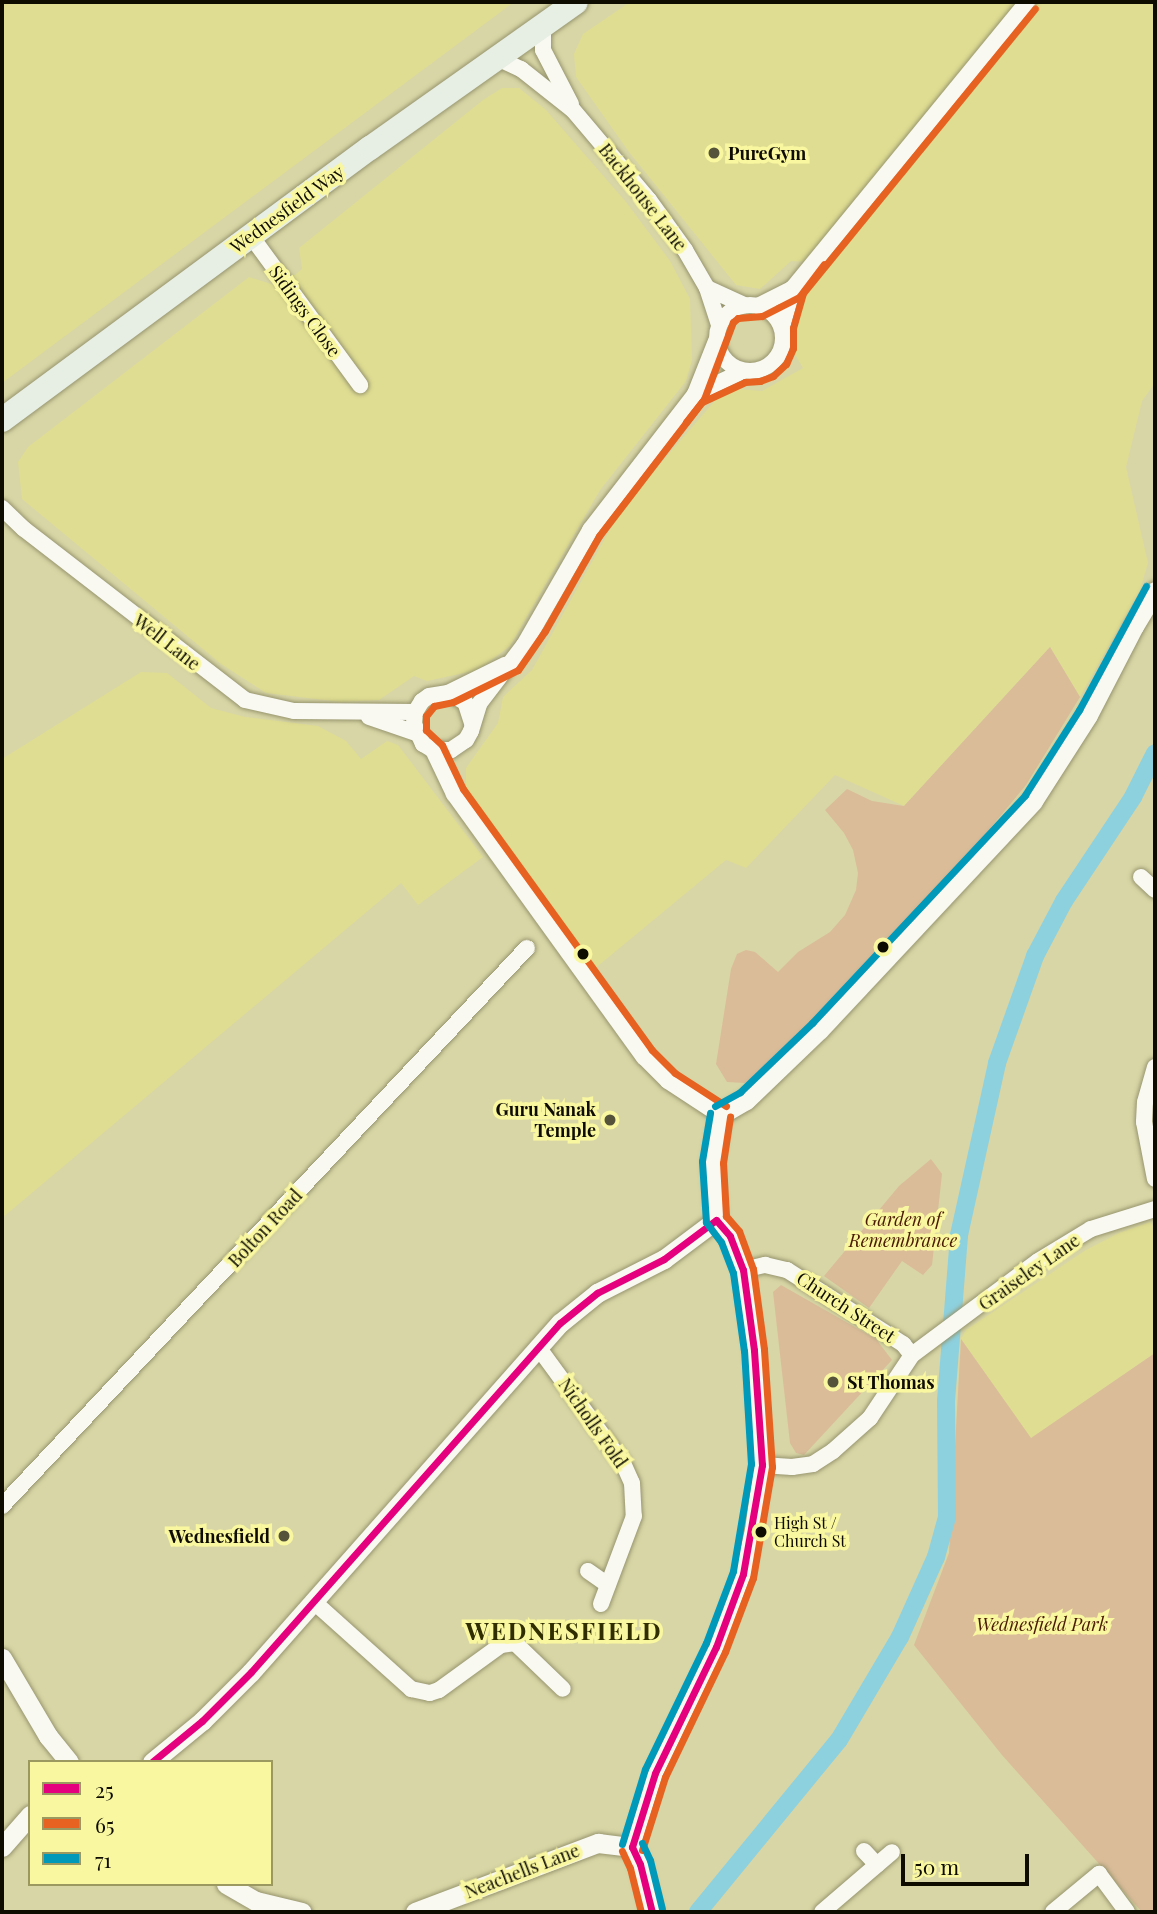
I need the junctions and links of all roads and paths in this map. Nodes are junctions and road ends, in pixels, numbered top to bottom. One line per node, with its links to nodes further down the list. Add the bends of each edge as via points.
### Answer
1 (576, 2): 3 (main road, Wednesfield Way)
2 (1027, 2): 8 (street)
3 (543, 24): 4 (main road, Wednesfield Way); 5 (street, via 543,50)
4 (495, 57): 5 (street, via 521,69); 6 (main road, Wednesfield Way)
5 (573, 110): 7 (street, Backhouse Lane, via 666,222)
6 (251, 236): 13 (street, Sidings Close); 15 (main road, Wednesfield Way)
7 (707, 288): 9 (street); 11 (street, Backhouse Lane)
8 (793, 288): 9 (street); 10 (street)
9 (751, 305): 10 (street, via 767,309); 11 (street, via 725,315)
10 (782, 327): 12 (street, via 783,346 778,357 758,371)
11 (717, 333): 12 (street, via 725,361); 14 (street)
12 (743, 371): 14 (street)
13 (360, 385)
14 (695, 394): 18 (street, via 590,530 536,626)
15 (2, 420)
16 (2, 508): 21 (street, Well Lane, via 244,700 276,709)
17 (1155, 591): 31 (street, via 1088,715 1033,801 819,1030 746,1100)
18 (510, 662): 19 (street); 22 (street)
19 (447, 693): 20 (street, via 429,696); 22 (street, via 465,702)
20 (415, 712): 21 (street); 23 (street)
21 (359, 714): 23 (street)
22 (472, 723): 25 (street, via 466,740)
23 (416, 733): 24 (street)
24 (433, 750): 25 (street); 26 (street)
25 (451, 750): 26 (street)
26 (454, 794): 31 (street, via 644,1057 668,1082)
27 (1141, 877): 28 (street)
28 (1155, 890)
29 (527, 948): 39 (street, Bolton Road)
30 (1155, 1067): 32 (street, via 1144,1122)
31 (720, 1115): 34 (street, via 712,1151)
32 (1155, 1179)
33 (1155, 1209): 37 (street, Graiseley Lane, via 1091,1229 1038,1261)
34 (716, 1220): 35 (street, via 730,1236); 36 (street, via 664,1259 597,1293)
35 (743, 1270): 37 (street, Church Street, via 765,1265 787,1270 903,1344); 38 (street)
36 (538, 1347): 41 (street, Nicholls Fold, via 623,1463 632,1483 634,1516); 42 (street)
37 (912, 1355): 38 (street, Church Street, via 870,1418 833,1451 813,1464)
38 (762, 1465): 52 (street, via 743,1574 716,1647 655,1773)
39 (2, 1506)
40 (588, 1571): 41 (street)
41 (608, 1585): 43 (street, Nicholls Fold)
42 (313, 1601): 45 (street, via 411,1689 439,1690 501,1645 515,1643); 49 (street, via 224,1700)
43 (601, 1604)
44 (2, 1658): 46 (street)
45 (563, 1689)
46 (48, 1736): 47 (street); 48 (street)
47 (54, 1760)
48 (67, 1760)
49 (154, 1760)
50 (28, 1817): 53 (street)
51 (28, 1833): 53 (street)
52 (632, 1847): 59 (street); 61 (street, Neachells Lane, via 598,1843)
53 (2, 1848)
54 (864, 1851): 56 (street)
55 (892, 1852): 56 (street)
56 (877, 1865): 62 (street)
57 (228, 1886): 58 (street)
58 (252, 1907): 60 (street)
59 (651, 1911)
60 (302, 1912)
61 (415, 1912)
62 (822, 1912)
63 (1053, 1912): 64 (street, via 1099,1874)
64 (1127, 1912)

